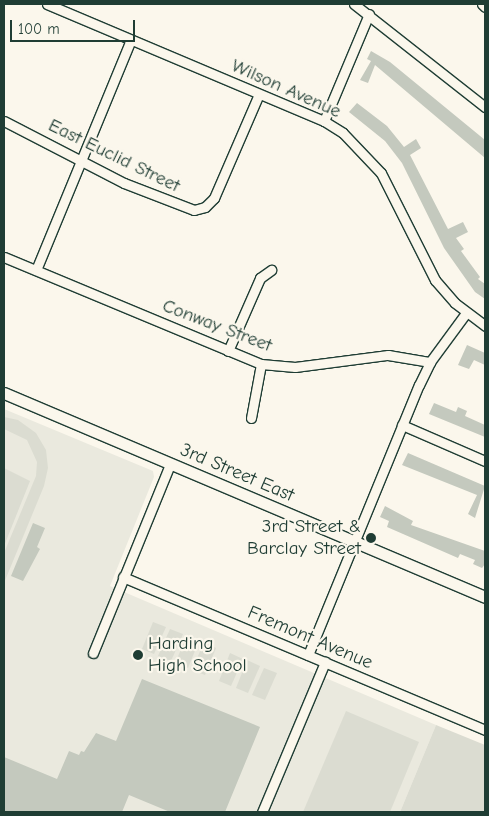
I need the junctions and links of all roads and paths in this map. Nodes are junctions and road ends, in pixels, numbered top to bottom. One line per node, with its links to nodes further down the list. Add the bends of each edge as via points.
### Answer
1 (47, 4): 6 (street, Wilson Avenue)
2 (354, 4): 5 (street)
3 (482, 4): 4 (street)
4 (485, 7)
5 (369, 14): 8 (street); 10 (street)
6 (131, 40): 7 (street, Wilson Avenue); 11 (street)
7 (259, 94): 10 (street, Wilson Avenue); 11 (street, East Euclid Street, via 217,193 200,209 174,204)
8 (485, 107)
9 (4, 121): 11 (street, East Euclid Street)
10 (324, 121): 15 (street, Wilson Avenue, via 358,145 381,173 436,280)
11 (83, 160): 13 (street)
12 (4, 257): 13 (street, Conway Street)
13 (36, 270): 17 (street, Conway Street)
14 (271, 270): 17 (street, via 260,278)
15 (466, 314): 16 (street, Wilson Avenue); 18 (street)
16 (485, 326)
17 (228, 351): 19 (street, Conway Street)
18 (430, 362): 19 (street, Conway Street, via 388,354 295,367); 22 (street)
19 (261, 364): 21 (street)
20 (4, 393): 24 (street, 3rd Street East)
21 (251, 418)
22 (402, 425): 23 (street); 25 (street)
23 (485, 460)
24 (170, 464): 25 (street, 3rd Street East); 26 (street)
25 (356, 543): 27 (street, 3rd Street East); 29 (street)
26 (123, 577): 28 (street); 29 (street, Fremont Avenue)
27 (485, 597)
28 (93, 653)
29 (308, 655): 30 (street, Fremont Avenue)
30 (325, 662): 31 (street, Fremont Avenue); 32 (street)
31 (485, 730)
32 (262, 812)

